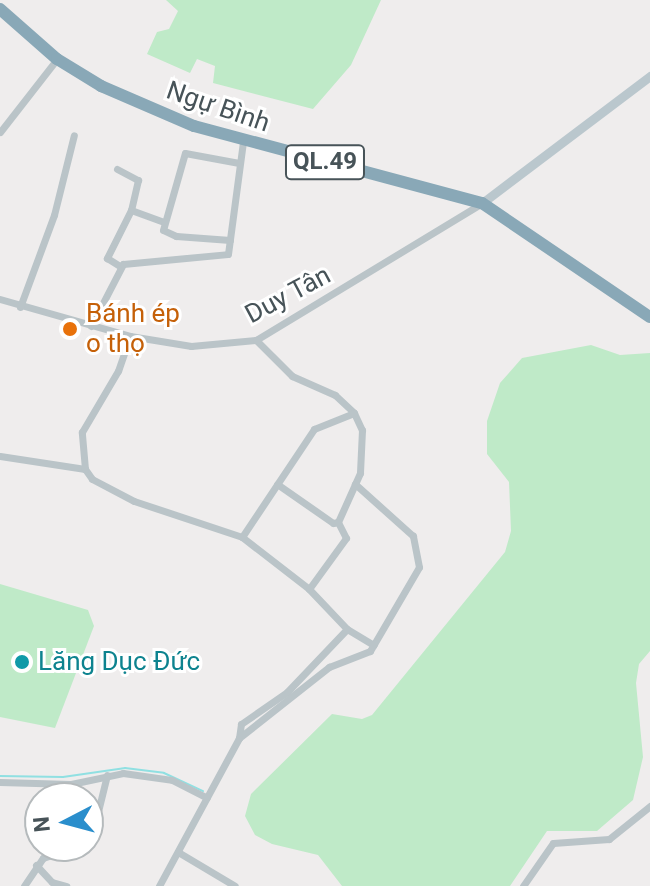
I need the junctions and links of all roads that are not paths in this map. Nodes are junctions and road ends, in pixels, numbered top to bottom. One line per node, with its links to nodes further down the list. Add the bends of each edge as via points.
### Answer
1 (0, 9): 2 (highway, Ngự Bình / QL.49)
2 (57, 59): 4 (street); 6 (highway, Ngự Bình / QL.49, via 101,86)
3 (650, 76): 9 (street)
4 (2, 132)
5 (74, 135): 15 (street, via 54,215)
6 (243, 142): 7 (street); 9 (highway, Ngự Bình / QL.49)
7 (239, 163): 11 (street, via 185,153); 12 (street)
8 (117, 169): 10 (street, via 138,180)
9 (482, 203): 16 (highway, Ngự Bình / QL.49); 19 (street, Duy Tân)
10 (131, 210): 11 (street); 13 (street, via 107,258)
11 (164, 222): 12 (street, via 163,230 176,236)
12 (230, 240): 13 (street, via 228,254)
13 (120, 266): 17 (street)
14 (0, 299): 15 (street, Duy Tân)
15 (20, 307): 17 (street, Duy Tân)
16 (650, 317)
17 (91, 326): 18 (street, Duy Tân)
18 (130, 336): 19 (street, Duy Tân, via 191,346); 22 (street, via 118,371 82,432)
19 (256, 340): 20 (street, via 273,363 335,395)
20 (354, 413): 23 (street, via 314,429); 24 (street, via 362,430)
21 (0, 456): 22 (street)
22 (85, 469): 26 (street, via 92,479 134,501)
23 (277, 484): 25 (street); 26 (street)
24 (355, 484): 25 (street); 29 (street, via 413,536 421,556 413,580)
25 (338, 522): 27 (street, via 346,538)
26 (242, 537): 27 (street)
27 (309, 589): 28 (street)
28 (347, 629): 29 (street); 30 (street, via 287,692 241,724)
29 (374, 645): 30 (street, via 365,655 329,667)
30 (239, 738): 33 (street, via 222,763)
31 (107, 775): 32 (street, via 71,784); 33 (street, via 172,780); 36 (street, via 90,844)
32 (0, 782)
33 (209, 798): 35 (street)
34 (650, 806): 41 (street, via 609,839 556,846)
35 (178, 852): 39 (street); 40 (street)
36 (36, 865): 37 (street); 38 (street, via 52,882)
37 (24, 886)
38 (66, 886)
39 (159, 886)
40 (235, 886)
41 (523, 886)

